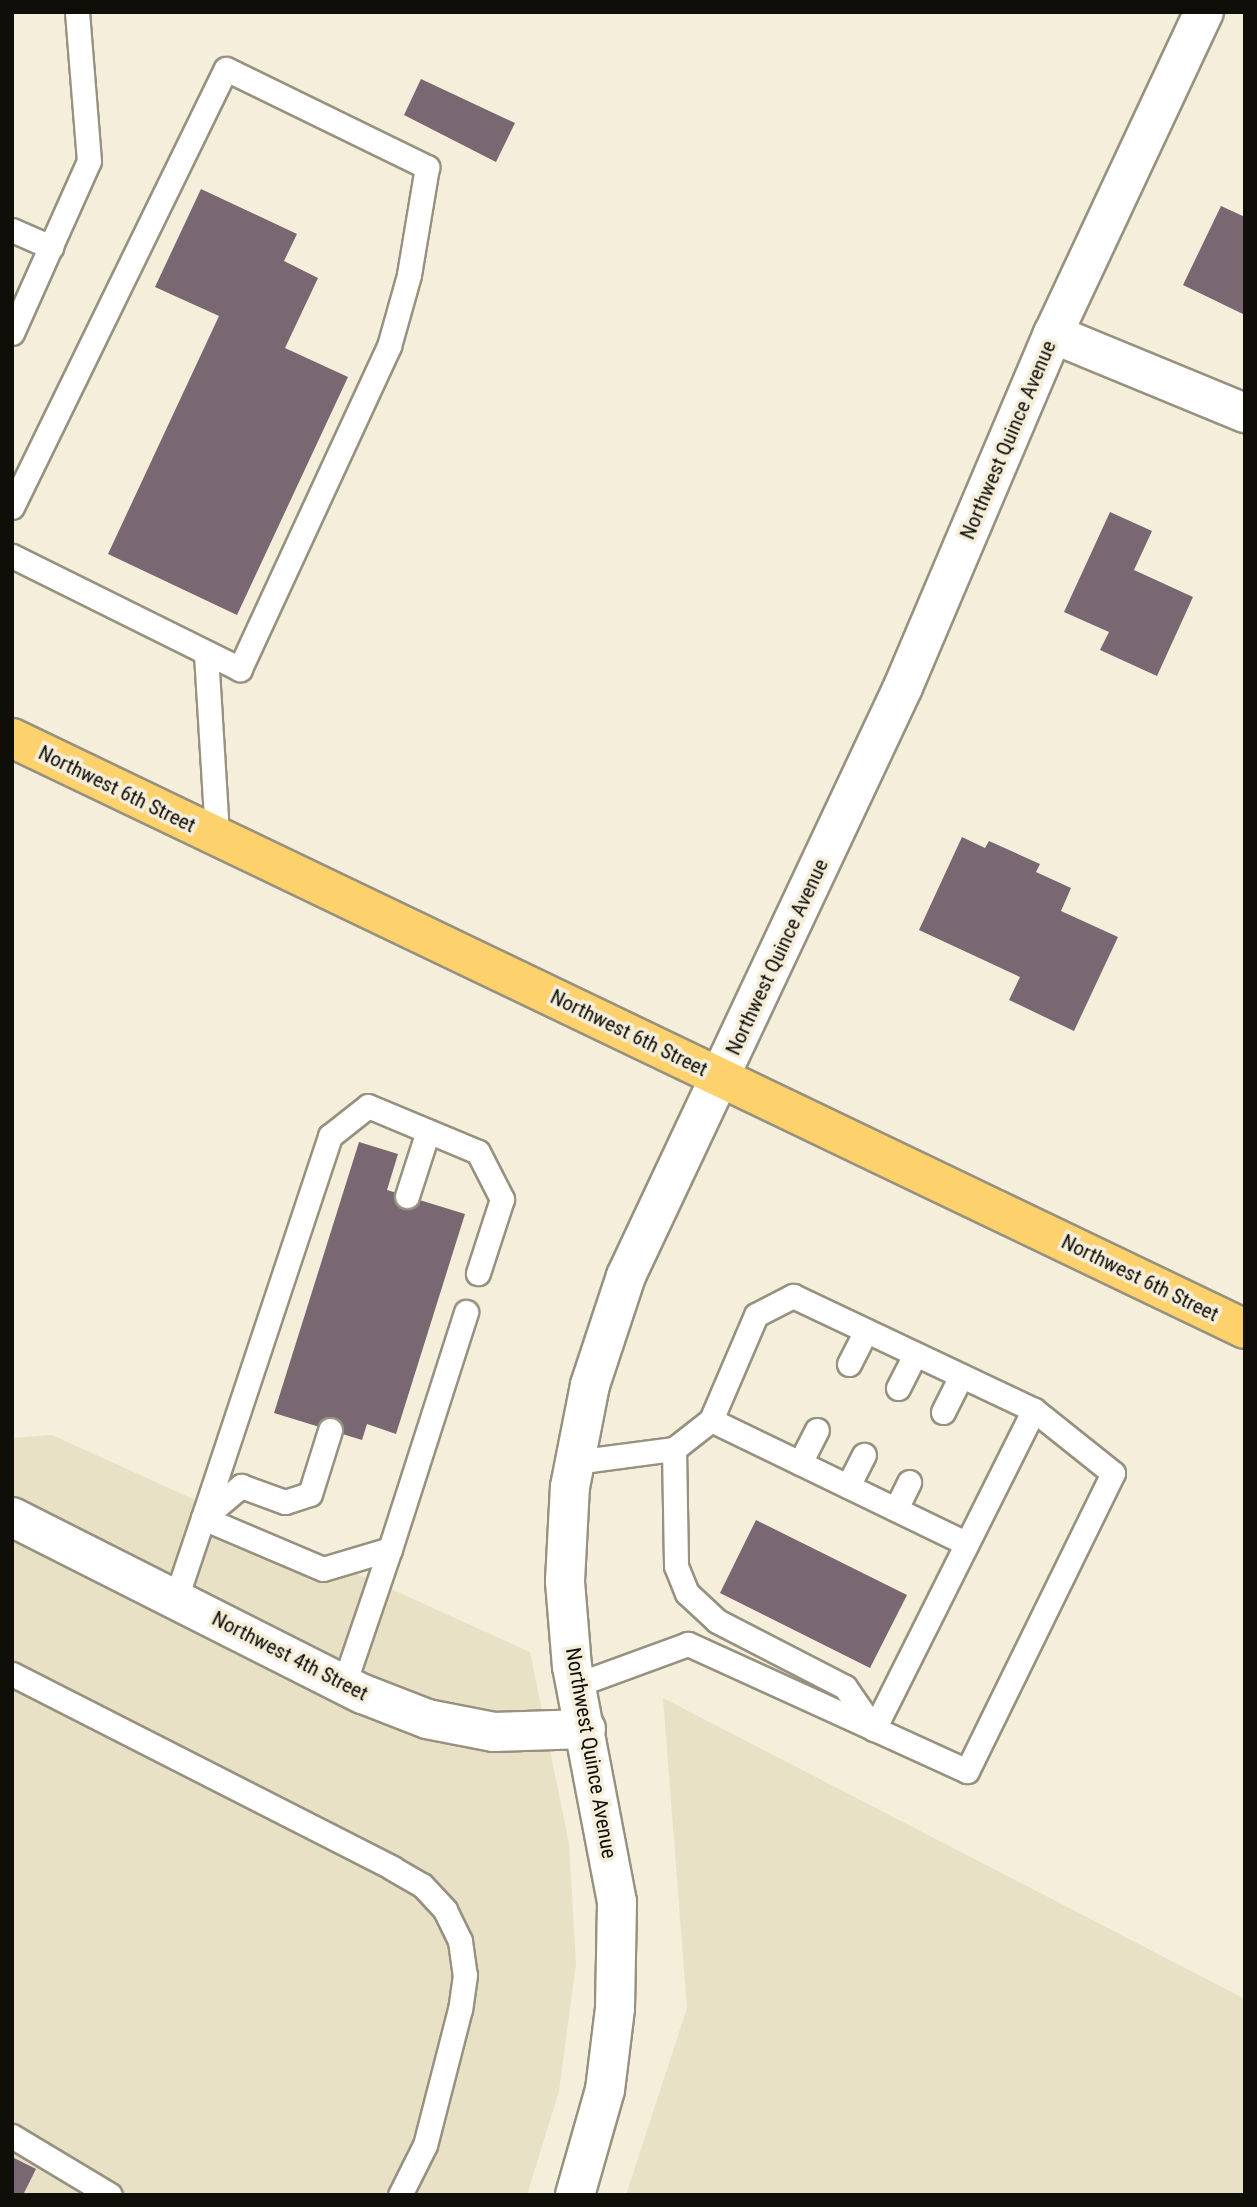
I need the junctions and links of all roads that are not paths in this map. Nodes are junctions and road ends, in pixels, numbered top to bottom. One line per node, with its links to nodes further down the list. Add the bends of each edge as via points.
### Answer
1 (77, 12): 4 (lane, via 89,161)
2 (1203, 12): 6 (street, Northwest Quince Avenue)
3 (12, 230): 4 (lane)
4 (51, 247): 5 (lane)
5 (12, 333)
6 (1053, 334): 7 (street); 13 (street, Northwest Quince Avenue, via 903,687)
7 (1245, 413)
8 (12, 507): 10 (lane, via 226,69 427,167 408,275 389,346 240,669)
9 (12, 556): 10 (lane)
10 (206, 654): 12 (lane)
11 (12, 738): 12 (main road, Northwest 6th Street)
12 (217, 836): 13 (main road, Northwest 6th Street)
13 (720, 1076): 18 (main road, Northwest 6th Street); 31 (street, Northwest Quince Avenue, via 626,1276 590,1385)
14 (428, 1131): 15 (lane); 16 (lane, via 478,1152 502,1199); 37 (lane, via 368,1106 330,1136)
15 (407, 1196)
16 (478, 1272)
17 (466, 1312): 39 (lane)
18 (1245, 1329)
19 (866, 1331): 20 (lane); 21 (lane); 26 (lane, via 793,1296 756,1315)
20 (915, 1354): 22 (lane); 23 (lane)
21 (849, 1364)
22 (961, 1376): 24 (lane); 25 (lane)
23 (898, 1388)
24 (1034, 1410): 38 (lane); 45 (lane, via 1113,1474 967,1771)
25 (943, 1412)
26 (711, 1420): 29 (lane); 32 (lane)
27 (330, 1430): 37 (lane, via 310,1494 285,1502 241,1486)
28 (817, 1430): 32 (lane)
29 (674, 1449): 31 (lane); 45 (lane, via 676,1566 687,1593 717,1621 845,1687)
30 (864, 1455): 34 (lane)
31 (575, 1462): 43 (street, Northwest Quince Avenue, via 565,1581)
32 (800, 1463): 34 (lane)
33 (909, 1482): 35 (lane)
34 (848, 1486): 35 (lane)
35 (896, 1509): 38 (lane)
36 (12, 1517): 40 (street, Northwest 4th Street)
37 (202, 1518): 39 (lane, via 323,1569); 40 (lane)
38 (967, 1544): 45 (lane)
39 (390, 1549): 42 (lane)
40 (176, 1598): 42 (street, Northwest 4th Street)
41 (12, 1674): 48 (lane, via 392,1868 422,1885 445,1910 460,1941 465,1975 460,2009 425,2145)
42 (344, 1684): 44 (street, Northwest 4th Street, via 426,1719 494,1732)
43 (576, 1685): 44 (street, Northwest Quince Avenue); 45 (lane, via 688,1644)
44 (586, 1729): 49 (street, Northwest Quince Avenue, via 617,1902 616,1994 605,2090)
45 (874, 1730)
46 (12, 2136): 47 (lane)
47 (110, 2195)
48 (400, 2195)
49 (575, 2195)

